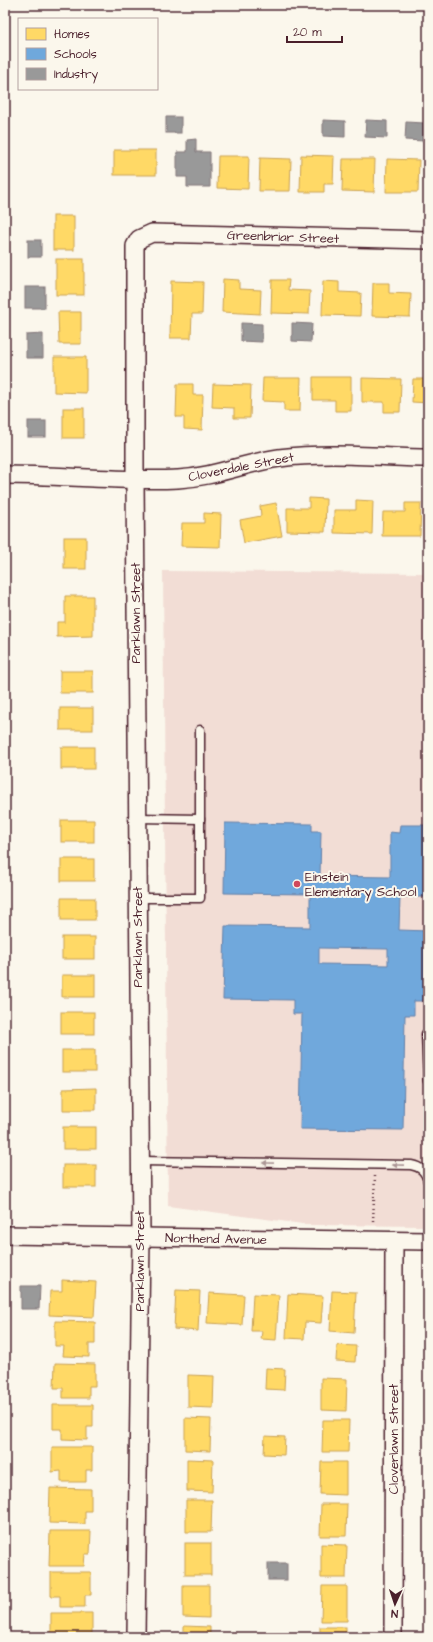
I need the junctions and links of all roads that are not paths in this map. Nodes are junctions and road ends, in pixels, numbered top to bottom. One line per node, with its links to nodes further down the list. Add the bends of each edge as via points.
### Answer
1 (139, 238): 2 (street, Greenbriar Street, via 152,233); 5 (street, Parklawn Street, via 134,255)
2 (428, 240)
3 (428, 458): 5 (street, Cloverdale Street, via 309,455 278,458 197,477)
4 (5, 475): 5 (street, Cloverdale Street)
5 (135, 479): 7 (street, Parklawn Street)
6 (200, 730): 8 (lane)
7 (138, 818): 8 (lane); 9 (street, Parklawn Street)
8 (200, 819): 9 (lane, via 200,898)
9 (138, 898): 12 (street, Parklawn Street)
10 (426, 1034): 11 (lane)
11 (428, 1081)
12 (140, 1160): 13 (lane, one-way to 12, via 426,1173 419,1166 411,1165); 15 (street, Parklawn Street)
13 (428, 1181)
14 (5, 1235): 15 (street, Northend Avenue)
15 (140, 1237): 16 (street, Northend Avenue); 18 (street, Parklawn Street)
16 (394, 1241): 17 (street, Northend Avenue); 19 (street, Cloverlawn Street)
17 (428, 1242)
18 (136, 1637)
19 (393, 1637)

